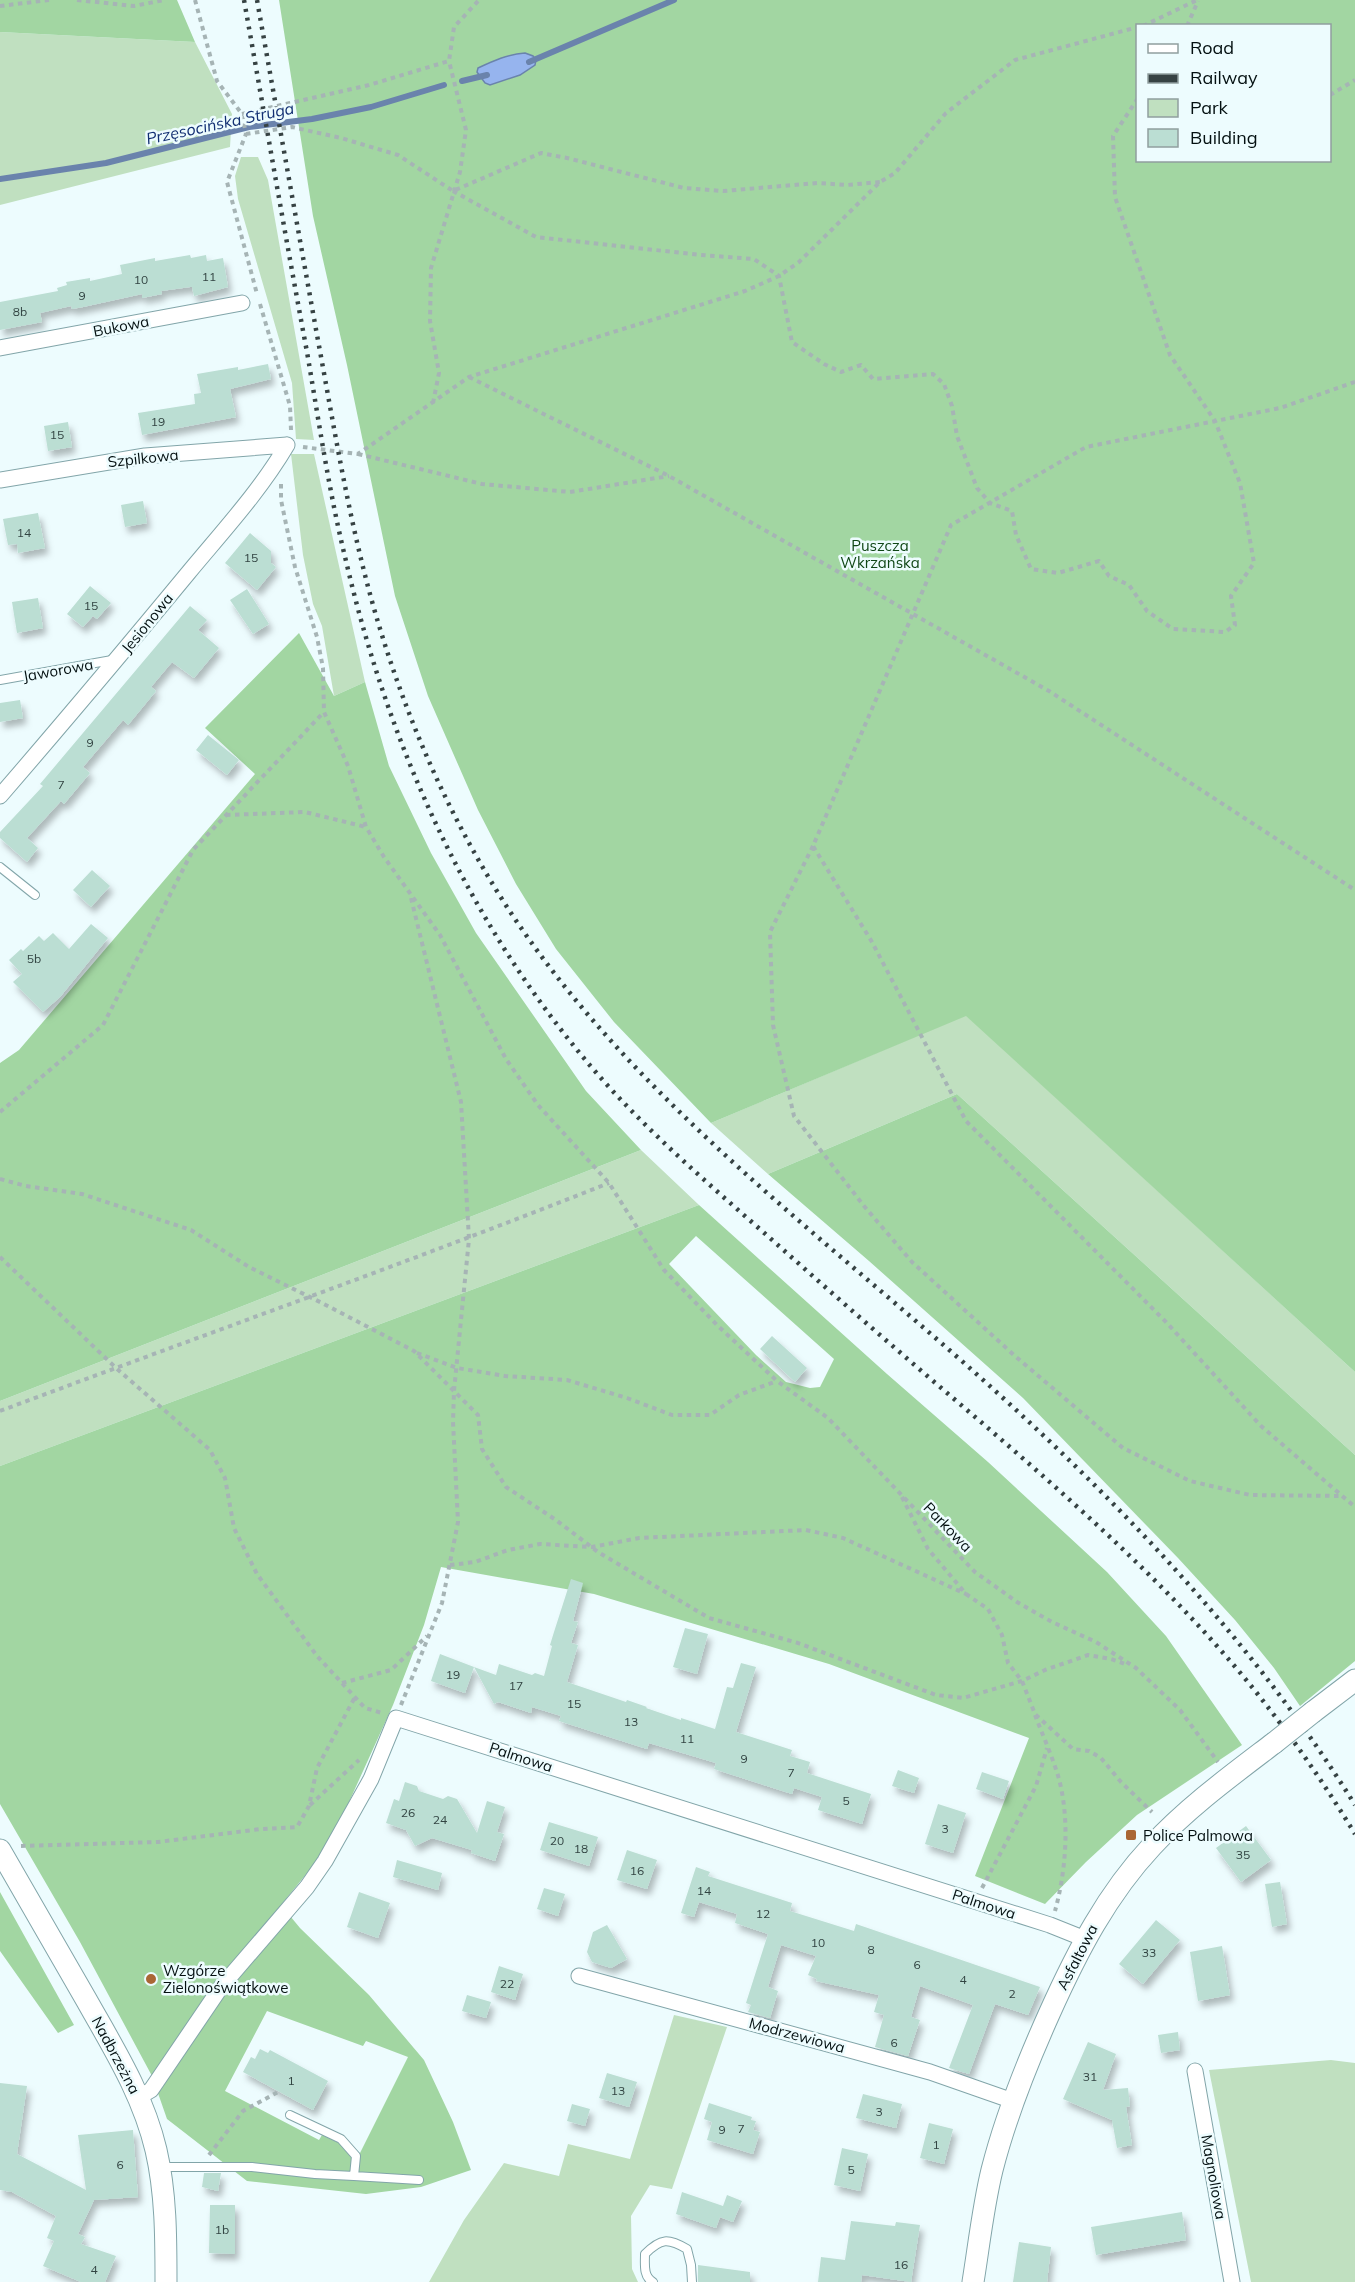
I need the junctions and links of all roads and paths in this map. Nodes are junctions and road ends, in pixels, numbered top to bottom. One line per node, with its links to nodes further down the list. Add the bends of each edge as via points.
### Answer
1 (49, 0): 7 (path)
2 (77, 0): 3 (path, via 134,6)
3 (164, 0)
4 (195, 0): 15 (path, via 217,81)
5 (479, 0): 11 (path, via 454,27)
6 (1198, 0): 8 (path); 9 (path)
7 (0, 6)
8 (1152, 24)
9 (1188, 24)
10 (1136, 27): 17 (path, via 1015,60 946,113 895,173)
11 (449, 61): 15 (path, via 369,85); 18 (path, via 465,130 460,172)
12 (1355, 80): 13 (path)
13 (1331, 94)
14 (1136, 100): 25 (path, via 1113,136 1115,197 1170,355)
15 (242, 114): 16 (path)
16 (245, 132): 18 (path, via 292,127 398,154); 26 (path, via 227,182 290,406 292,426)
17 (880, 182): 18 (path, via 723,191 541,153); 19 (path)
18 (453, 191): 19 (path, via 536,237 754,259); 24 (path, via 431,268 430,321 439,373)
19 (779, 276): 22 (path, via 745,291); 31 (path, via 792,342 824,364 841,372 861,364 873,379 933,374 944,384 969,469 977,488)
20 (242, 303): 21 (street, Bukowa)
21 (0, 348)
22 (469, 377): 24 (path); 28 (path)
23 (1355, 382): 25 (path, via 1280,408)
24 (433, 403): 27 (path)
25 (1215, 421): 31 (path, via 1086,447); 31 (path, via 1240,483 1254,563 1231,596 1235,625 1225,632 1173,628 1147,611 1129,585 1109,576 1099,561 1058,573 1031,569 1011,511)
26 (288, 445): 27 (path); 29 (street, Szpilkowa, via 145,456); 33 (street, Jesionowa, via 249,499)
27 (358, 454): 28 (path, via 482,484 570,492)
28 (669, 476): 32 (path)
29 (0, 480)
30 (281, 481): 35 (path, via 281,500 295,567 317,636)
31 (990, 503): 32 (path, via 951,525)
32 (912, 614): 39 (path); 41 (path, via 1049,691)
33 (117, 659): 34 (lane, Jaworowa); 36 (street, Jesionowa)
34 (0, 680)
35 (324, 712): 37 (path); 38 (path, Parkowa, via 348,766)
36 (0, 796)
37 (226, 815): 38 (path, via 304,812); 44 (path, via 194,850 103,1025)
38 (366, 827): 42 (path, Parkowa)
39 (813, 846): 57 (path, via 872,942 966,1121 1166,1322 1262,1426); 57 (path, via 770,932 773,1025 794,1116 864,1206 912,1262 1123,1448 1190,1481 1250,1495)
40 (0, 867): 43 (lane)
41 (1355, 890)
42 (410, 894): 46 (path, Parkowa, via 440,935 506,1059 538,1105); 47 (path, via 461,1102)
43 (35, 895)
44 (0, 1112)
45 (0, 1179): 49 (path, via 82,1194 191,1230 249,1267)
46 (609, 1183): 47 (path); 53 (path, Parkowa, via 664,1270)
47 (469, 1239): 49 (path); 52 (path)
48 (0, 1257): 51 (path)
49 (312, 1298): 50 (path); 51 (path)
50 (414, 1351): 52 (path); 54 (path)
51 (116, 1368): 55 (path); 66 (path, via 210,1450 225,1478 234,1528 257,1575)
52 (457, 1368): 53 (path, via 567,1380 672,1415 710,1415 739,1395); 54 (path)
53 (777, 1381): 56 (path, Parkowa, via 828,1418)
54 (454, 1390): 59 (path, via 478,1415 482,1449 506,1487); 60 (path, via 458,1522)
55 (0, 1411)
56 (900, 1494): 61 (path, via 928,1549); 63 (path, Parkowa, via 975,1572 1017,1602 1096,1642)
57 (1343, 1496): 58 (path)
58 (1355, 1507)
59 (592, 1547): 60 (path, via 540,1545); 61 (path, via 639,1538 806,1530 843,1538); 65 (path, via 709,1618 798,1643 936,1695 963,1698)
60 (450, 1565): 62 (path)
61 (966, 1594): 65 (path, via 988,1609 1002,1635 1008,1663)
62 (430, 1634): 66 (path, via 391,1670); 69 (path)
63 (1136, 1668): 65 (path, via 1088,1655); 72 (path, Parkowa, via 1180,1710)
64 (1355, 1680): 72 (street, Asfaltowa, bridge)
65 (1022, 1681): 68 (path)
66 (342, 1683): 67 (path)
67 (355, 1697): 69 (path, via 365,1708); 73 (path, via 316,1768)
68 (1035, 1714): 70 (path); 74 (path, via 1073,1749 1089,1750 1101,1758)
69 (396, 1718): 78 (street, Palmowa); 82 (street, via 368,1784 325,1861 221,1987 151,2090)
70 (1047, 1747): 76 (path, via 1036,1786); 77 (path, via 1059,1780 1065,1819 1061,1888)
71 (366, 1754): 73 (path)
72 (1230, 1776): 78 (street, Asfaltowa, via 1152,1846 1111,1897)
73 (309, 1806): 75 (path, via 297,1827 158,1842)
74 (1152, 1812)
75 (6, 1848): 82 (street, Nadbrzeżna)
76 (982, 1889)
77 (1055, 1912)
78 (1085, 1939): 83 (street, Asfaltowa)
79 (579, 1976): 83 (street, Modrzewiowa, via 930,2072)
80 (1195, 2071): 93 (street, Magnoliowa)
81 (278, 2091): 86 (path, via 243,2111)
82 (139, 2097): 85 (street, Nadbrzeżna)
83 (1013, 2101): 92 (street, Asfaltowa, via 992,2172)
84 (290, 2115): 87 (lane, via 341,2139 356,2156)
85 (159, 2168): 86 (lane); 89 (street, Nadbrzeżna, via 165,2210)
86 (200, 2168): 87 (lane, via 252,2167)
87 (354, 2176): 88 (lane)
88 (419, 2180)
89 (166, 2282)
90 (653, 2282): 91 (lane, via 645,2270 645,2254 663,2241 687,2249)
91 (692, 2282)
92 (973, 2282)
93 (1232, 2282)

